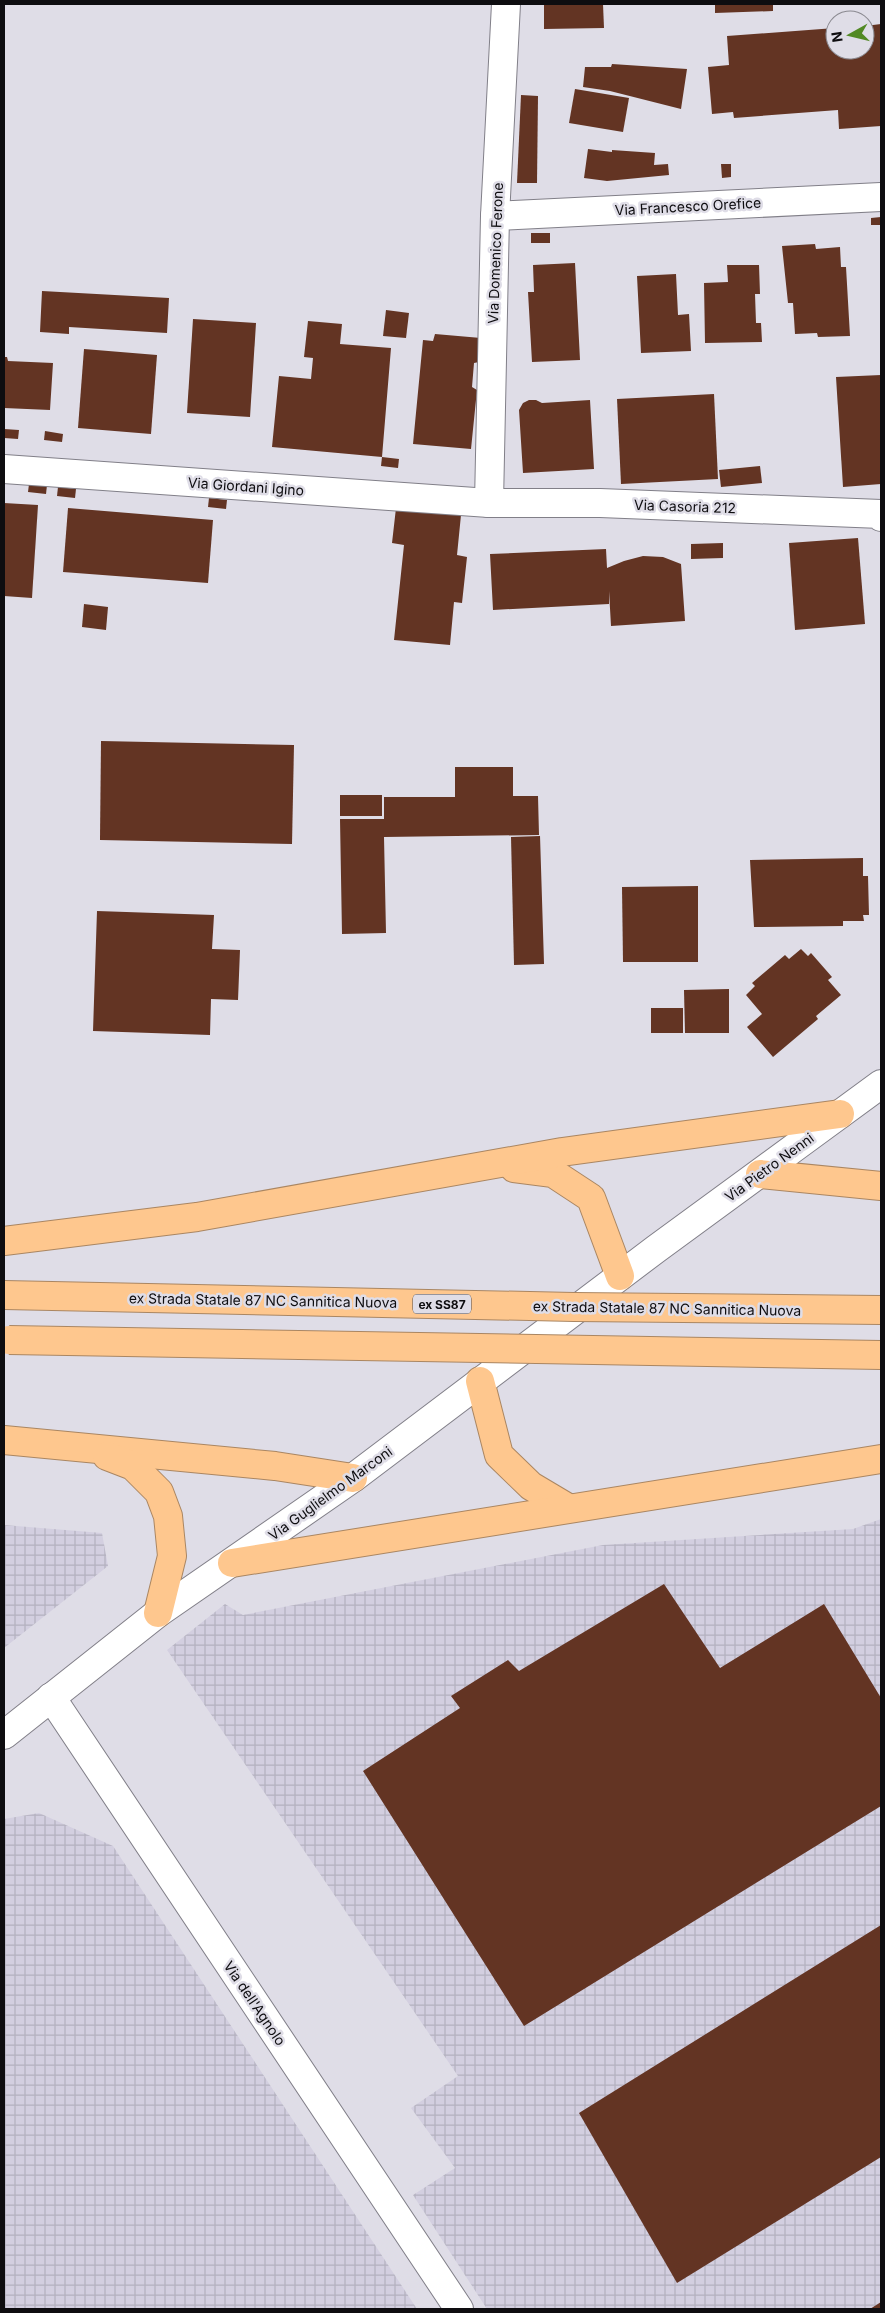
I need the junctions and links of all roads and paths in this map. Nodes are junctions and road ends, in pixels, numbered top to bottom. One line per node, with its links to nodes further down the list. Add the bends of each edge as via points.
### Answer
1 (506, 4): 3 (street, Via Domenico Ferone)
2 (881, 197): 3 (street, Via Francesco Orefice)
3 (495, 216): 5 (street, Via Domenico Ferone)
4 (4, 468): 5 (street, Via Giordani Igino)
5 (489, 503): 6 (street, Via Casoria 212, via 600,503)
6 (881, 515)
7 (881, 1084): 8 (street, Via Pietro Nenni)
8 (840, 1114): 9 (highway); 10 (street, Via Pietro Nenni)
9 (489, 1164): 12 (highway, via 197,1217); 14 (highway, via 553,1174 591,1198)
10 (760, 1174): 11 (highway); 13 (street, Via Pietro Nenni)
11 (881, 1186)
12 (4, 1241)
13 (656, 1249): 14 (street, Via Guglielmo Marconi)
14 (620, 1276): 19 (street, Via Guglielmo Marconi)
15 (4, 1295): 16 (highway, ex Strada Statale 87 NC Sannitica Nuova / ex SS87, bridge)
16 (881, 1310)
17 (4, 1340): 18 (highway, bridge)
18 (881, 1355)
19 (480, 1382): 23 (street, Via Guglielmo Marconi); 24 (highway, via 499,1456 531,1486)
20 (4, 1440): 21 (highway)
21 (82, 1447): 23 (highway, via 275,1466); 26 (highway, via 133,1466 159,1492 168,1516 172,1556)
22 (881, 1459): 24 (highway)
23 (353, 1478): 25 (street, Via Guglielmo Marconi)
24 (568, 1508): 25 (highway)
25 (232, 1564): 26 (street, Via Guglielmo Marconi)
26 (158, 1612): 27 (street, Via Guglielmo Marconi)
27 (51, 1697): 28 (street, Via Guglielmo Marconi); 29 (street, Via dell'Agnolo)
28 (4, 1736)
29 (459, 2309)

